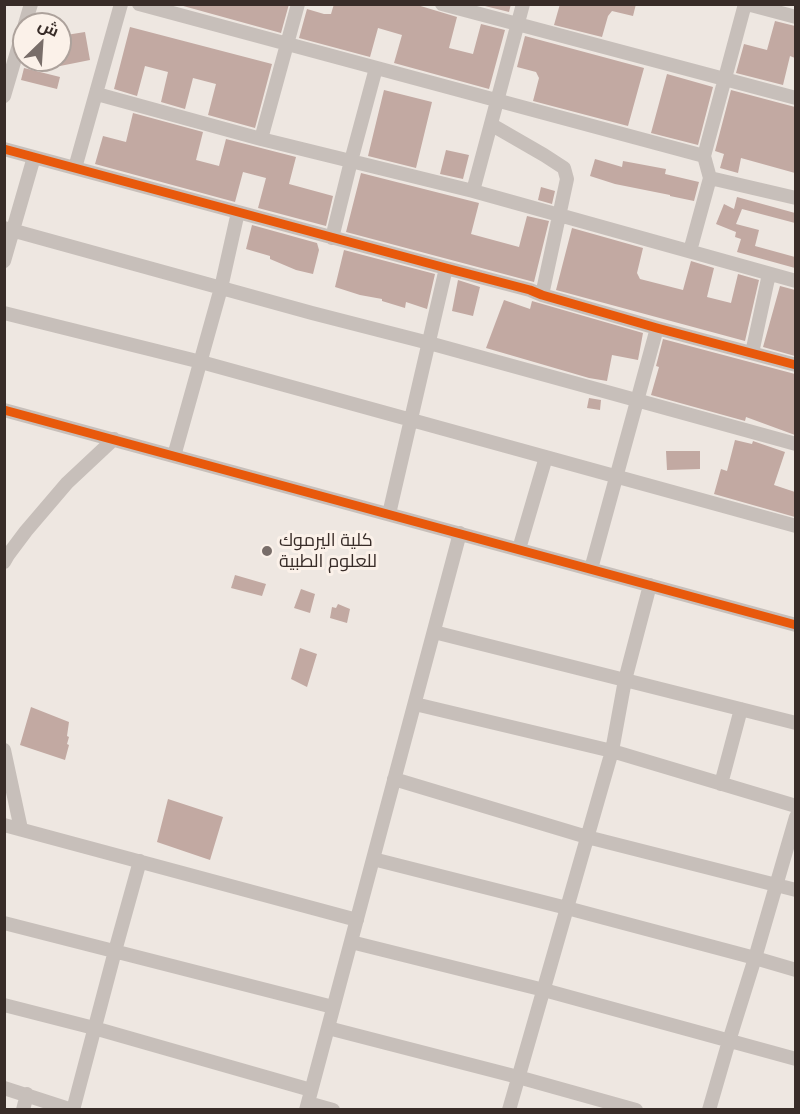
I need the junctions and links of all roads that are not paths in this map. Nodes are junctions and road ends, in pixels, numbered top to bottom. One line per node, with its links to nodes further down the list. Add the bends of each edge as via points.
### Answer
1 (121, 4): 13 (street)
2 (139, 4): 9 (street)
3 (298, 4): 9 (street)
4 (442, 4): 8 (street)
5 (523, 4): 8 (street)
6 (746, 4): 7 (street); 12 (street)
7 (795, 17)
8 (517, 24): 12 (street); 16 (street)
9 (286, 44): 10 (street); 18 (street)
10 (376, 68): 16 (street); 22 (street)
11 (8, 69): 14 (street)
12 (726, 80): 15 (street); 20 (street)
13 (97, 94): 18 (street); 23 (street)
14 (4, 96)
15 (795, 98)
16 (497, 101): 17 (street); 20 (street)
17 (492, 125): 25 (street); 28 (street, via 564,168 567,179)
18 (261, 139): 22 (street)
19 (4, 149): 21 (street)
20 (704, 156): 24 (street)
21 (34, 157): 23 (street); 29 (street)
22 (351, 160): 25 (street); 30 (street)
23 (75, 168): 27 (street)
24 (710, 178): 26 (street); 31 (street)
25 (474, 192): 28 (street)
26 (795, 198)
27 (238, 212): 30 (street); 36 (street)
28 (560, 216): 31 (street); 37 (street)
29 (9, 229): 32 (street); 36 (street)
30 (332, 238): 33 (street)
31 (690, 251): 34 (street)
32 (4, 261)
33 (446, 268): 37 (street); 40 (street)
34 (770, 274): 35 (street); 41 (street)
35 (795, 281)
36 (221, 288): 40 (street); 42 (street)
37 (542, 295): 39 (street)
38 (4, 313): 42 (street)
39 (657, 328): 41 (street); 44 (street)
40 (429, 343): 44 (street); 46 (street)
41 (752, 353): 43 (street)
42 (201, 362): 46 (street); 49 (street)
43 (795, 365)
44 (638, 400): 48 (street); 51 (street)
45 (4, 410): 47 (street)
46 (411, 420): 50 (street); 52 (street)
47 (114, 439): 49 (street); 56 (street, via 67,483)
48 (795, 444)
49 (174, 456): 52 (street)
50 (546, 457): 51 (street); 55 (street)
51 (616, 476): 53 (street); 57 (street)
52 (389, 514): 54 (street)
53 (795, 526)
54 (460, 534): 55 (street); 60 (street)
55 (519, 549): 57 (street)
56 (4, 562)
57 (591, 569): 58 (street)
58 (650, 585): 59 (street); 61 (street)
59 (795, 625)
60 (434, 632): 61 (street); 62 (street)
61 (625, 680): 63 (street); 66 (street)
62 (415, 704): 66 (street); 67 (street)
63 (741, 710): 64 (street); 68 (street)
64 (795, 723)
65 (4, 750): 72 (street)
66 (612, 751): 68 (street); 73 (street)
67 (394, 779): 73 (street); 74 (street)
68 (721, 784): 69 (street)
69 (795, 806)
70 (795, 817): 76 (street)
71 (4, 825): 72 (street)
72 (21, 829): 75 (street)
73 (587, 837): 76 (street); 78 (street)
74 (373, 859): 78 (street); 79 (street)
75 (140, 861): 79 (street); 82 (street)
76 (776, 884): 77 (street); 83 (street)
77 (795, 890)
78 (567, 908): 83 (street); 85 (street)
79 (357, 920): 81 (street)
80 (4, 923): 82 (street)
81 (351, 942): 85 (street); 87 (street)
82 (115, 951): 87 (street); 88 (street)
83 (755, 958): 84 (street); 90 (street)
84 (795, 970)
85 (544, 990): 90 (street); 92 (street)
86 (4, 1005): 88 (street)
87 (333, 1007): 89 (street)
88 (94, 1028): 95 (street); 97 (street)
89 (328, 1028): 92 (street); 95 (street)
90 (729, 1041): 91 (street); 101 (street)
91 (795, 1059)
92 (518, 1077): 99 (street); 100 (street)
93 (4, 1088): 94 (street)
94 (27, 1094): 96 (street); 97 (street)
95 (308, 1101): 98 (street)
96 (23, 1110)
97 (72, 1110)
98 (333, 1110)
99 (509, 1110)
100 (636, 1110)
101 (709, 1110)

